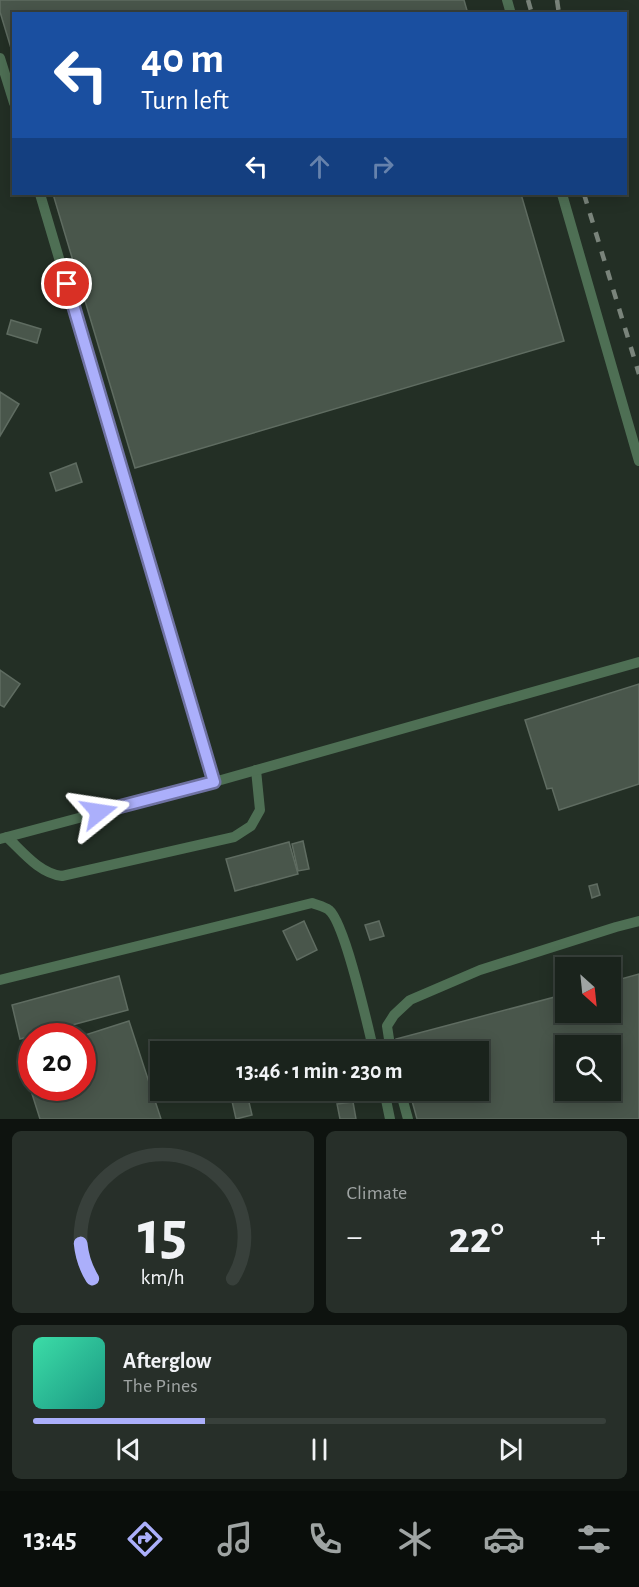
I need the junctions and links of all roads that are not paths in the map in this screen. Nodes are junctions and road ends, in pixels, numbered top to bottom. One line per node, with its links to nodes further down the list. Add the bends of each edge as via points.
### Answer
1 (0, 58): 2 (lane)
2 (12, 97)
3 (40, 195): 8 (lane)
4 (562, 195): 5 (lane)
5 (639, 461)
6 (639, 662): 7 (lane)
7 (256, 770): 8 (lane); 9 (lane, via 260,810 251,826 234,837 62,876 51,875)
8 (214, 782): 9 (lane)
9 (3, 838)
10 (639, 921): 13 (lane, via 480,970 410,1000 387,1026)
11 (0, 980): 12 (lane, via 312,903 329,910 340,928)
12 (371, 1041)
13 (389, 1041)
14 (386, 1101): 16 (lane)
15 (403, 1101): 17 (lane)
16 (390, 1119)
17 (408, 1119)

